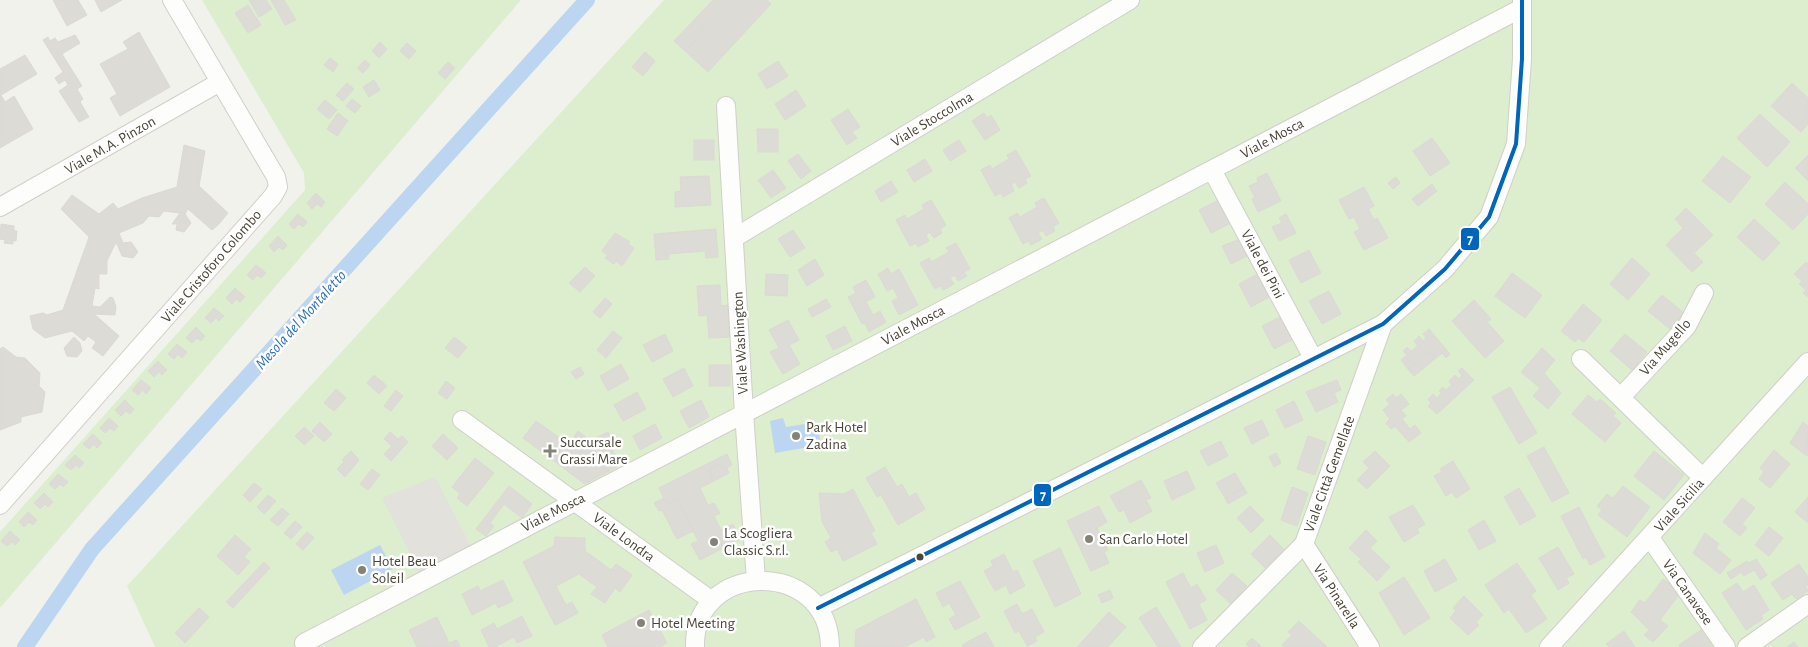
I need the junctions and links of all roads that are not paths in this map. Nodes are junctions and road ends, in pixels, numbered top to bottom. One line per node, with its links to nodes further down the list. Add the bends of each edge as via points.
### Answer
1 (172, 0): 4 (street, Viale Cristoforo Colombo)
2 (1130, 0): 8 (street, Viale Stoccolma)
3 (1522, 4): 6 (street, Viale Mosca); 10 (street, via 1516,144 1489,217 1445,269)
4 (220, 82): 7 (street, Viale M.A. Pinzon); 19 (street, Viale Cristoforo Colombo, via 276,178 278,187)
5 (726, 106): 8 (street, Viale Washington)
6 (1212, 170): 11 (street, Viale dei Pini); 15 (street, Viale Mosca)
7 (0, 207)
8 (734, 238): 15 (street, Viale Washington)
9 (1704, 293): 14 (street, Via Mugello, via 1687,326)
10 (1383, 324): 11 (street); 21 (street, Viale Città Gemellate)
11 (1313, 358): 25 (street)
12 (1582, 359): 14 (street)
13 (1808, 362): 17 (street, Viale Sicilia)
14 (1621, 397): 17 (street)
15 (744, 414): 18 (street, Viale Mosca); 22 (street, Viale Washington)
16 (462, 420): 18 (street, Viale Londra)
17 (1703, 478): 20 (street, Viale Sicilia)
18 (575, 501): 23 (street, Viale Londra); 26 (street, Viale Mosca)
19 (0, 505)
20 (1650, 538): 27 (street, Viale Sicilia); 32 (street, Via Canavese)
21 (1304, 544): 30 (street, Viale Città Gemellate); 31 (street, Via Pinarella)
22 (756, 580): 23 (street, via 725,590); 25 (street, via 780,582 801,592)
23 (712, 601): 28 (street, via 700,618 694,638)
24 (1808, 604): 33 (street)
25 (818, 608): 29 (street, via 826,623)
26 (304, 643)
27 (1553, 645)
28 (695, 647)
29 (830, 647)
30 (1202, 647)
31 (1370, 647)
32 (1726, 647)
33 (1747, 647)

